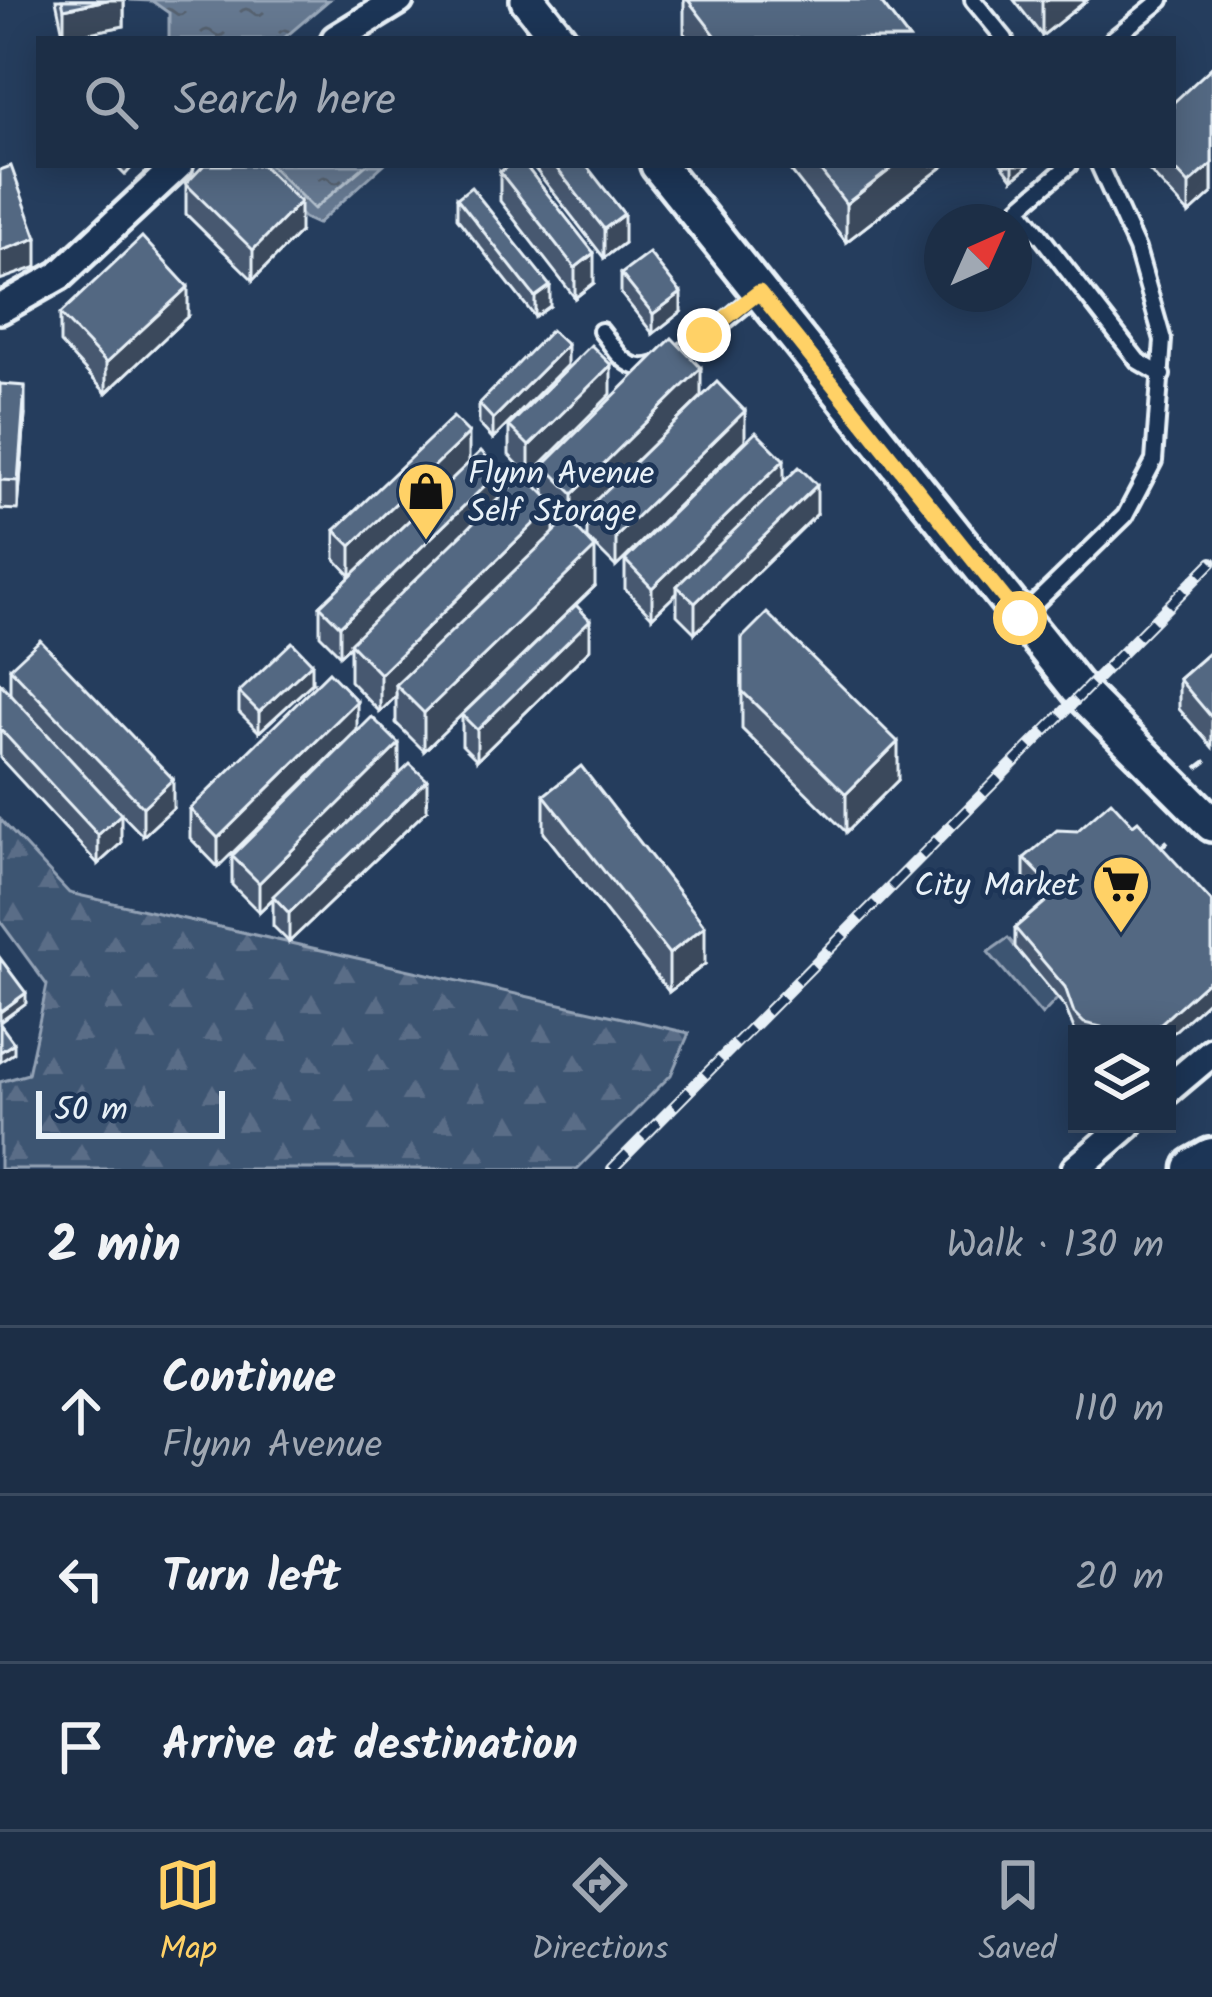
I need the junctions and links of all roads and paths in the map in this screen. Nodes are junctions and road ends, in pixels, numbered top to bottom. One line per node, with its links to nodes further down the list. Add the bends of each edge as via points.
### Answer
1 (399, 0): 5 (street)
2 (528, 0): 6 (street)
3 (973, 0): 7 (lane)
4 (1161, 0): 8 (lane)
5 (341, 36)
6 (557, 36)
7 (1003, 36)
8 (1117, 36)
9 (175, 168): 14 (street, via 60,275)
10 (660, 168): 13 (street)
11 (1066, 168): 16 (lane, via 1019,208 1138,361)
12 (1100, 168): 16 (lane, via 1137,249 1163,340)
13 (759, 292): 15 (lane, via 648,368 625,360); 17 (street)
14 (0, 309)
15 (601, 331)
16 (1162, 375): 17 (lane, via 1154,461 1124,516)
17 (1020, 618): 20 (street, via 1082,694)
18 (1212, 757): 19 (path)
19 (1196, 769)
20 (1212, 824)
21 (1172, 837): 22 (path)
22 (1151, 855)
23 (1212, 1052): 24 (street)
24 (1176, 1082)
25 (1118, 1133): 27 (street)
26 (1212, 1160): 28 (main road)
27 (1076, 1169)
28 (1196, 1169)

